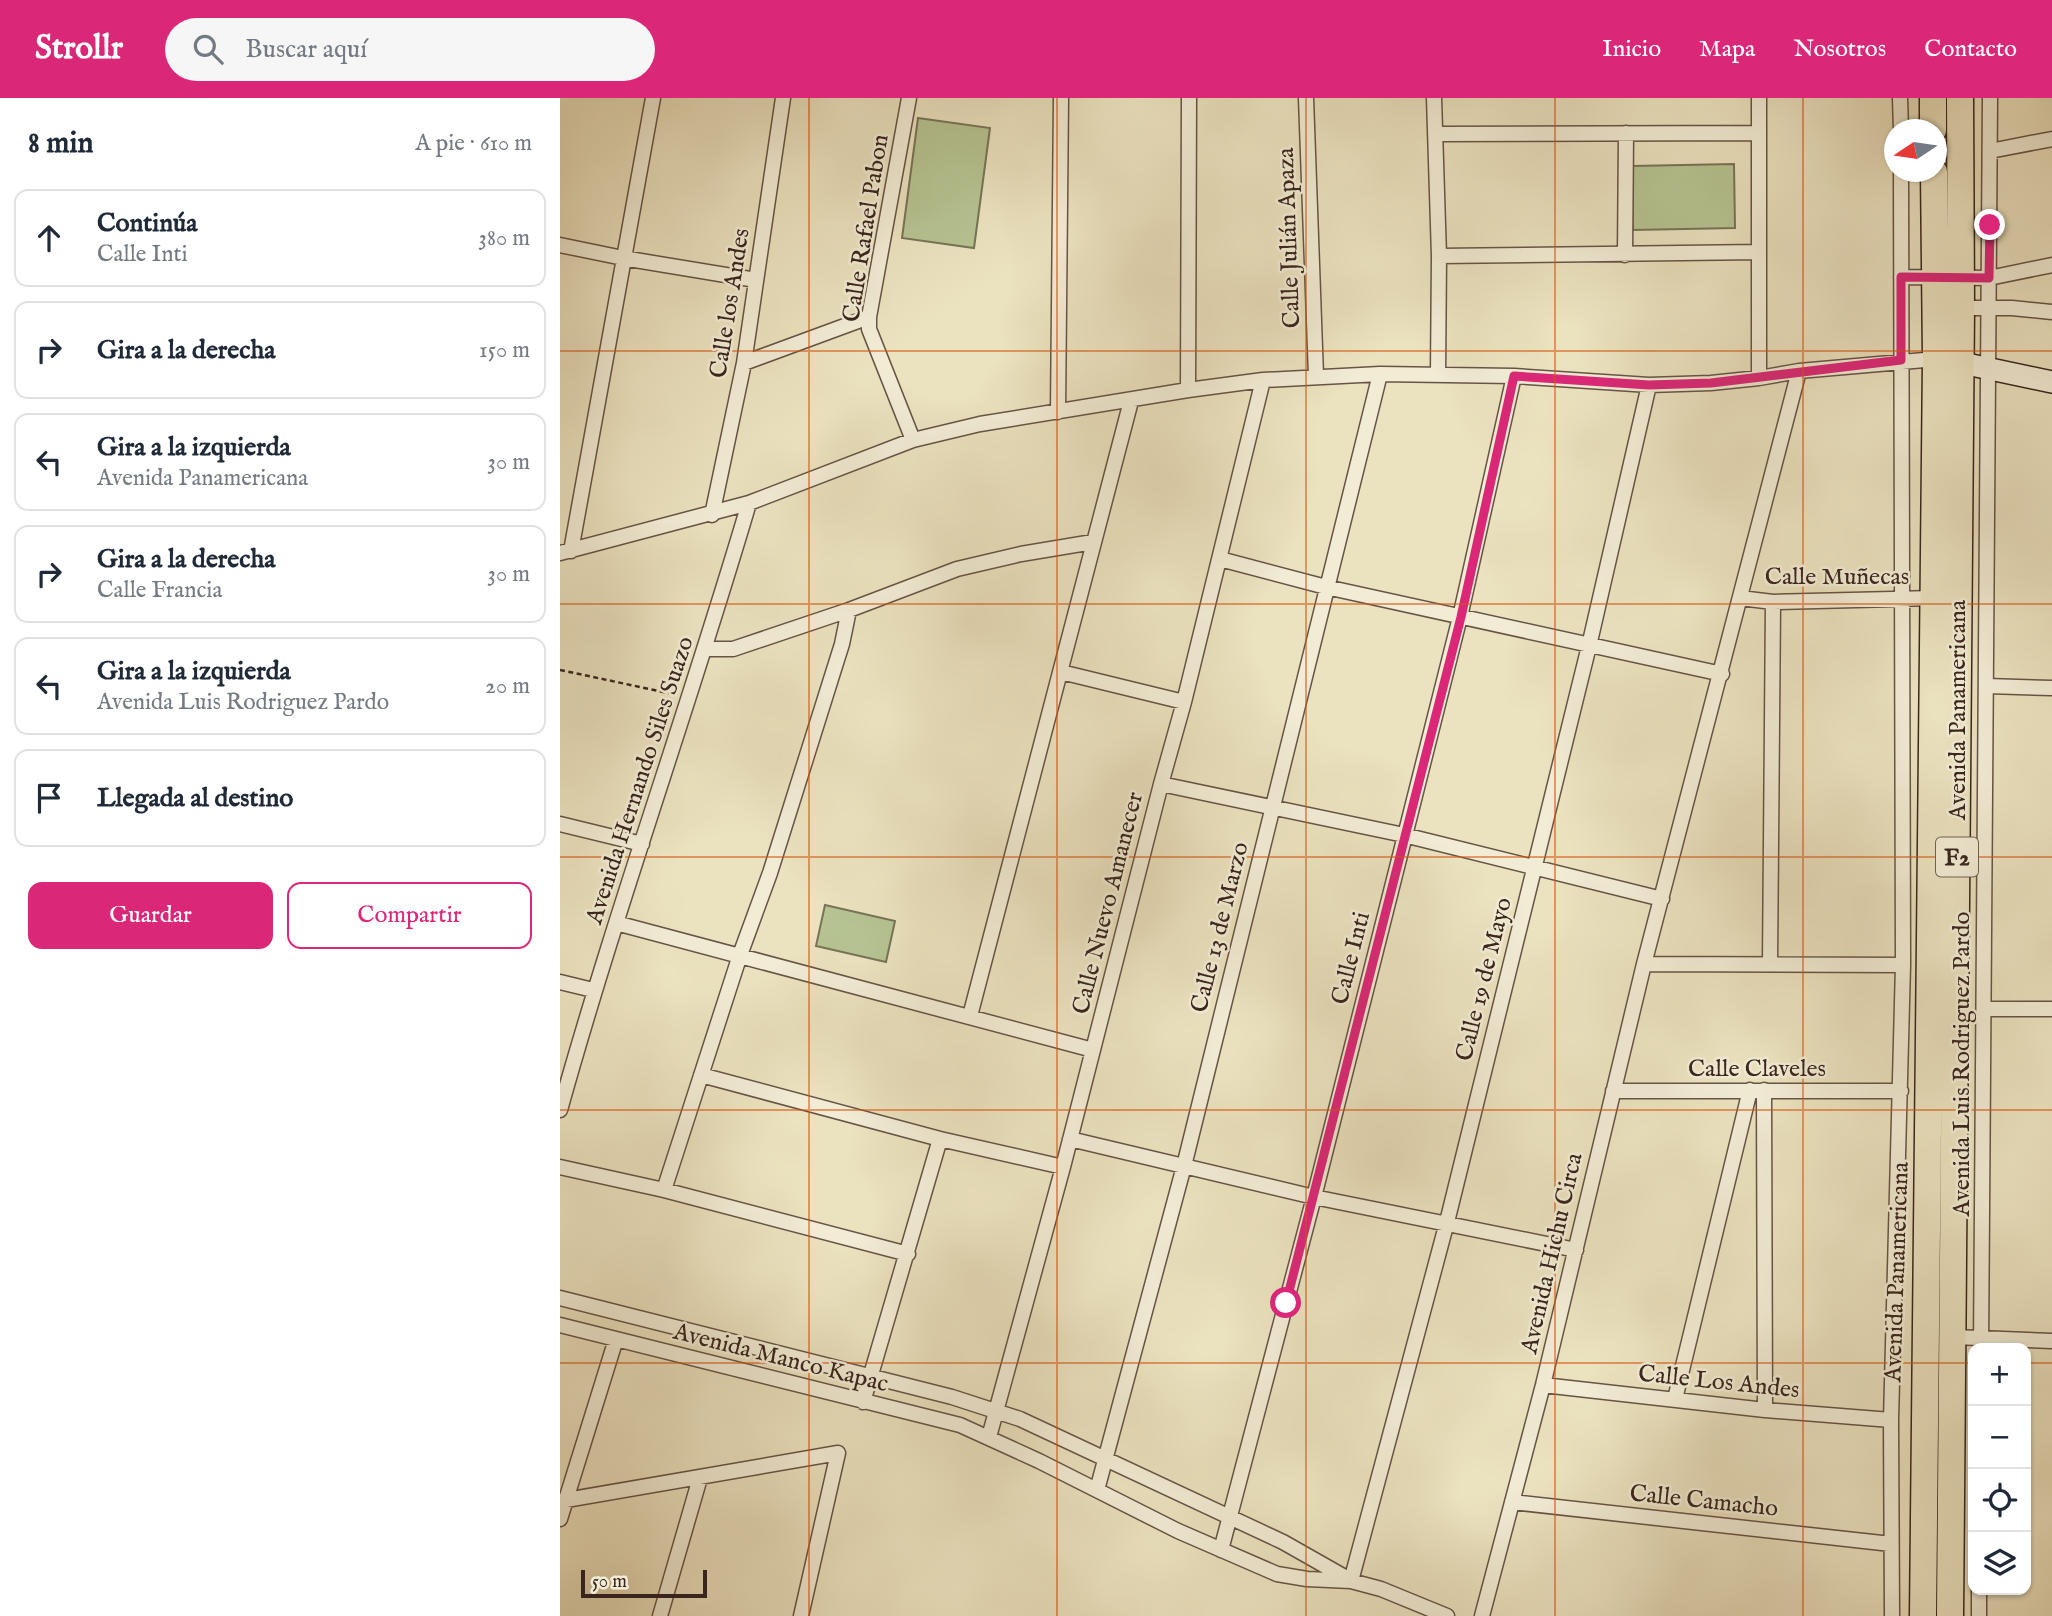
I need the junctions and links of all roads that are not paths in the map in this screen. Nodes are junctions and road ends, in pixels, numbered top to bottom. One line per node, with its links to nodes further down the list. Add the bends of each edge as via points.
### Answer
1 (653, 98): 26 (street)
2 (783, 98): 31 (street, Calle los Andes)
3 (909, 98): 35 (street, Calle Rafael Pabon)
4 (1061, 98): 51 (street)
5 (1189, 98): 49 (street)
6 (1306, 98): 43 (street, Calle Julián Apaza)
7 (1434, 98): 17 (street)
8 (1759, 98): 16 (street)
9 (1900, 98): 13 (street)
10 (1933, 98): 14 (highway)
11 (1960, 98): 29 (highway, Avenida Panamericana / F2)
12 (1990, 98): 19 (street)
13 (1900, 119)
14 (1933, 119)
15 (1626, 133): 16 (street); 17 (street); 24 (street)
16 (1759, 133): 23 (street)
17 (1435, 134): 25 (street)
18 (2052, 139): 19 (street)
19 (1990, 151): 30 (street, Avenida Luis Rodriguez Pardo)
20 (1901, 182): 28 (street, Avenida Panamericana)
21 (1935, 182): 29 (highway, Avenida Panamericana / F2)
22 (560, 245): 26 (street)
23 (1759, 252): 24 (street); 45 (street)
24 (1625, 255): 25 (street)
25 (1439, 256): 42 (street)
26 (623, 258): 31 (street); 56 (street)
27 (2052, 265): 30 (street)
28 (1901, 277): 29 (street); 36 (street, Avenida Panamericana)
29 (1948, 277): 30 (street); 32 (highway, Avenida Panamericana / F2); 37 (highway, Avenida Panamericana / F2)
30 (1989, 278): 33 (street, Avenida Luis Rodriguez Pardo)
31 (756, 280): 38 (street, Calle los Andes)
32 (1961, 307): 33 (street); 37 (highway, Avenida Panamericana / F2)
33 (1990, 308): 34 (street); 39 (street, Avenida Luis Rodriguez Pardo)
34 (2052, 312)
35 (869, 317): 38 (street); 52 (street, Calle Rafael Pabon, via 873,344)
36 (1901, 360): 37 (street); 40 (street); 61 (street, Avenida Panamericana)
37 (1948, 360): 39 (street); 60 (highway, Avenida Panamericana / F2); 107 (highway, Avenida Panamericana / F2)
38 (744, 363): 54 (street, Calle los Andes)
39 (1990, 367): 47 (street); 69 (street, Avenida Luis Rodriguez Pardo)
40 (1799, 371): 45 (street); 59 (street, Avenida Hichu Circa)
41 (1380, 374): 42 (street); 43 (street); 58 (street, Calle 13 de Marzo)
42 (1438, 375): 44 (street)
43 (1316, 376): 46 (street)
44 (1514, 376): 48 (street); 64 (street, Calle Inti)
45 (1759, 378): 48 (street)
46 (1263, 380): 49 (street); 57 (street, Calle Nuevo Amanecer)
47 (2052, 382)
48 (1649, 385): 65 (street, Calle 19 de Mayo)
49 (1188, 390): 50 (street)
50 (1131, 401): 51 (street); 55 (street)
51 (1058, 412): 52 (street)
52 (913, 440): 53 (street)
53 (749, 503): 54 (street); 66 (street, Avenida Hernando Siles Suazo)
54 (712, 514): 56 (street)
55 (1093, 542): 63 (street, via 957,569); 67 (street)
56 (565, 552)
57 (1220, 559): 58 (street); 71 (street, Calle Nuevo Amanecer)
58 (1326, 587): 64 (street); 73 (street, Calle 13 de Marzo)
59 (1740, 598): 62 (street, Calle Muñecas); 68 (street, Avenida Hichu Circa)
60 (1934, 598): 61 (street, Calle Muñecas); 136 (highway, Avenida Panamericana / F2)
61 (1902, 599): 62 (street, Calle Muñecas); 83 (street, Avenida Panamericana)
62 (1773, 602): 82 (street)
63 (849, 610): 66 (street, via 733,649); 80 (street, via 770,873)
64 (1461, 617): 65 (street); 75 (street, Calle Inti)
65 (1589, 646): 68 (street); 77 (street, Calle 19 de Mayo)
66 (706, 649): 76 (street, Avenida Hernando Siles Suazo)
67 (1061, 672): 71 (street); 88 (street)
68 (1722, 674): 78 (street, Avenida Hichu Circa)
69 (1987, 686): 70 (street); 86 (street, Avenida Luis Rodriguez Pardo)
70 (2052, 688)
71 (1184, 702): 72 (street, Calle Nuevo Amanecer)
72 (1161, 784): 73 (street); 89 (street, Calle Nuevo Amanecer)
73 (1272, 806): 75 (street); 97 (street, Calle 13 de Marzo)
74 (560, 824): 76 (street)
75 (1404, 835): 77 (street); 101 (street, Calle Inti)
76 (642, 844): 79 (street, Avenida Hernando Siles Suazo)
77 (1534, 867): 78 (street); 102 (street, Calle 19 de Mayo)
78 (1662, 899): 81 (street, Avenida Hichu Circa)
79 (616, 923): 80 (street); 85 (street, Avenida Hernando Siles Suazo)
80 (740, 955): 88 (street); 90 (street)
81 (1644, 964): 82 (street); 92 (street, Avenida Hichu Circa)
82 (1770, 964): 83 (street)
83 (1903, 965): 93 (street, Avenida Panamericana)
84 (560, 982): 85 (street)
85 (593, 990): 94 (street, Avenida Hernando Siles Suazo)
86 (1984, 1009): 87 (street); 110 (street, Avenida Luis Rodriguez Pardo)
87 (2052, 1009)
88 (970, 1016): 89 (street)
89 (1093, 1050): 96 (street, Calle Nuevo Amanecer)
90 (701, 1075): 95 (street); 100 (street)
91 (1757, 1090): 92 (street, Calle Claveles); 93 (street, Calle Claveles); 113 (street); 116 (street)
92 (1613, 1091): 103 (street, Avenida Hichu Circa)
93 (1901, 1091): 117 (street, Avenida Panamericana)
94 (560, 1110)
95 (940, 1139): 99 (street); 104 (street)
96 (1070, 1139): 97 (street); 99 (street, Calle Nuevo Amanecer)
97 (1184, 1166): 101 (street); 119 (street, Calle 13 de Marzo)
98 (560, 1167): 100 (street)
99 (1063, 1167): 115 (street, Calle Nuevo Amanecer)
100 (664, 1190): 104 (street)
101 (1314, 1196): 102 (street); 124 (street, Calle Inti)
102 (1447, 1223): 103 (street); 128 (street, Calle 19 de Mayo)
103 (1576, 1250): 112 (street, Avenida Hichu Circa)
104 (908, 1254): 111 (street)
105 (560, 1298): 111 (street)
106 (560, 1325): 108 (street, Avenida Manco Kapac)
107 (1954, 1337): 110 (street); 137 (highway, Avenida Panamericana / F2)
108 (616, 1339): 114 (street, Avenida Manco Kapac); 122 (street)
109 (2052, 1341): 110 (street)
110 (1981, 1343)
111 (871, 1376): 114 (street); 115 (street)
112 (1542, 1385): 113 (street, Calle Los Andes); 123 (street, Avenida Hichu Circa)
113 (1675, 1399): 116 (street, Calle Los Andes)
114 (863, 1402): 118 (street, Avenida Manco Kapac)
115 (996, 1410): 118 (street, Calle Nuevo Amanecer); 119 (street)
116 (1765, 1410): 117 (street, Calle Los Andes)
117 (1891, 1420): 126 (street, Avenida Panamericana)
118 (989, 1437): 121 (street, Avenida Manco Kapac)
119 (1106, 1459): 121 (street, Calle 13 de Marzo); 124 (street)
120 (700, 1478): 122 (street); 131 (street); 132 (street, via 838,1453)
121 (1097, 1490): 127 (street, Avenida Manco Kapac)
122 (563, 1500): 125 (street)
123 (1512, 1502): 126 (street, Calle Camacho); 134 (street, Avenida Hichu Circa)
124 (1230, 1517): 127 (street, Calle Inti); 128 (street)
125 (560, 1519)
126 (1891, 1544): 135 (street, Avenida Panamericana)
127 (1221, 1550): 128 (street, Avenida Manco Kapac, via 1277,1574)
128 (1351, 1581): 130 (street, via 1381,1589)
129 (1979, 1595): 138 (street)
130 (1423, 1610): 133 (street)
131 (660, 1616)
132 (801, 1616)
133 (1447, 1616)
134 (1482, 1616)
135 (1892, 1616)
136 (1923, 1616)
137 (1950, 1616)
138 (1979, 1616)

